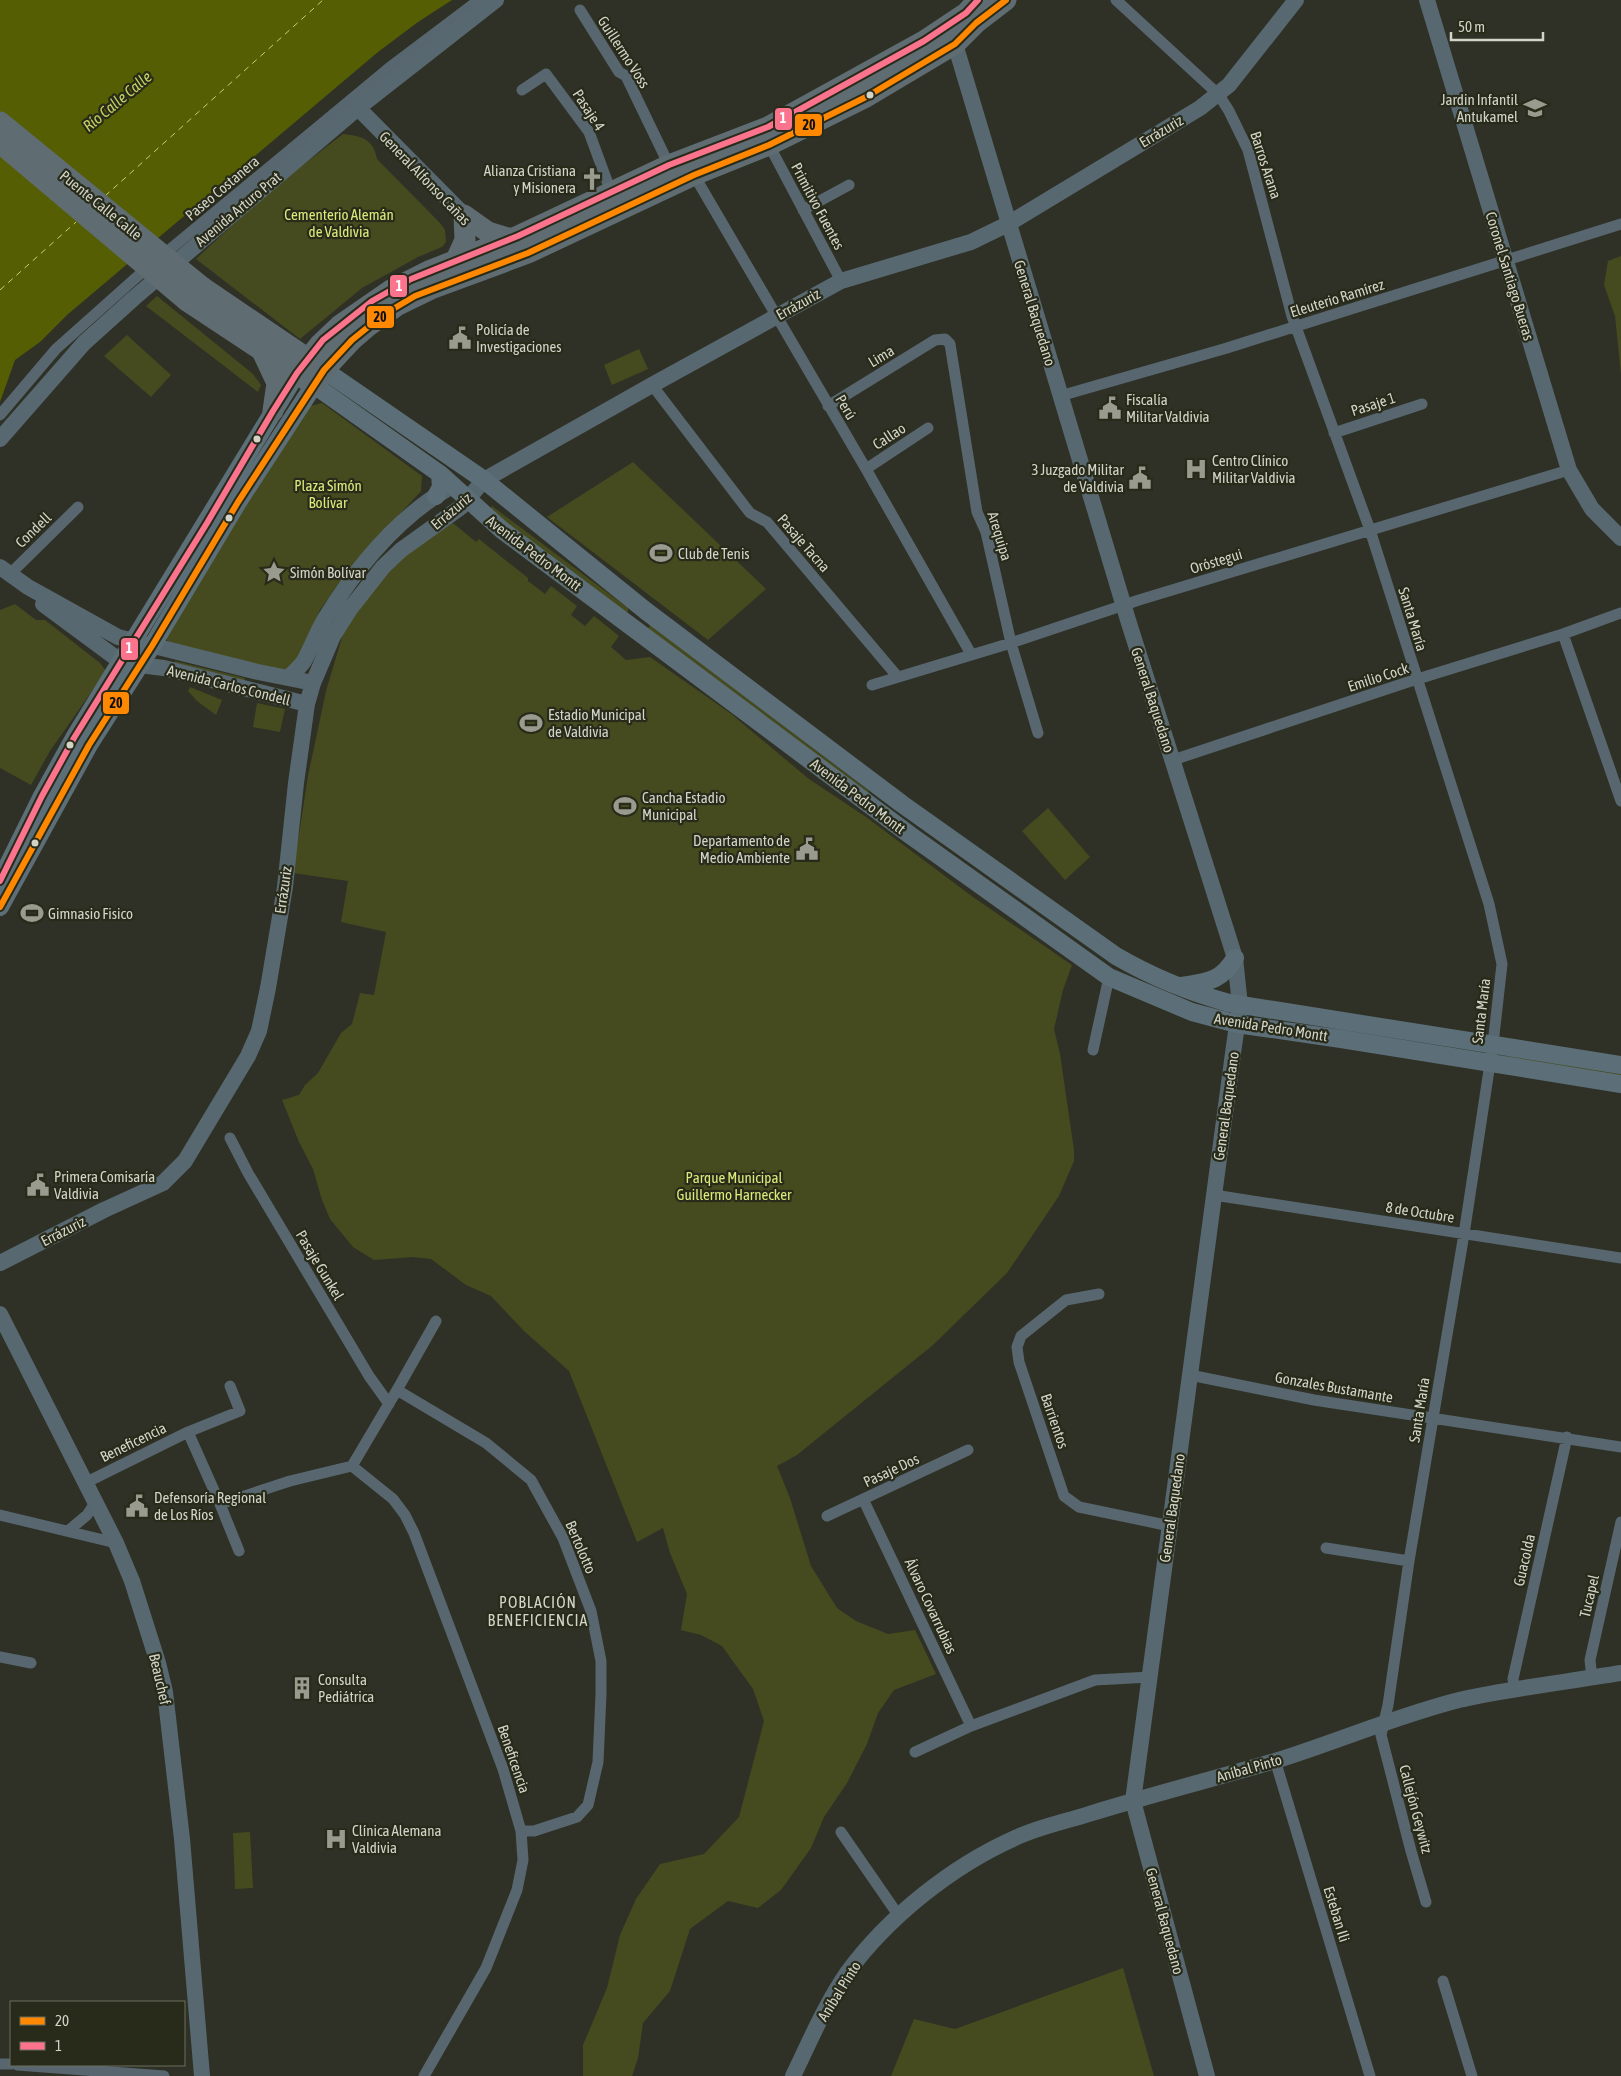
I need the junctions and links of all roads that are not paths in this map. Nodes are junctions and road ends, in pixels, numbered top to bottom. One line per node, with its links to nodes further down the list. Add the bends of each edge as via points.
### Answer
1 (479, 0): 40 (street, Paseo Costanera, via 390,68 139,275 56,349)
2 (496, 0): 12 (main road, Avenida Arturo Prat)
3 (978, 0): 16 (highway, via 966,13 924,41 768,127)
4 (1006, 0): 9 (highway)
5 (1116, 0): 11 (street, Barros Arana)
6 (1296, 0): 11 (main road, Errázuriz)
7 (1427, 0): 26 (main road, Coronel Santiago Bueras)
8 (580, 10): 16 (street, Guillermo Voss, via 619,72 626,76)
9 (955, 44): 15 (highway, via 866,97); 22 (main road, General Baquedano)
10 (522, 90): 19 (street, Pasaje 4, via 546,74 589,132)
11 (1219, 95): 22 (main road, Errázuriz); 31 (street, Barros Arana, via 1248,150)
12 (358, 108): 21 (main road, General Alfonso Cañas); 43 (main road, Avenida Arturo Prat, via 84,343)
13 (0, 122): 29 (highway, Puente Calle Calle, bridge)
14 (0, 143): 29 (highway, Puente Calle Calle, bridge)
15 (769, 145): 17 (highway); 20 (street, Primitivo Fuentes)
16 (669, 165): 19 (highway)
17 (694, 175): 25 (highway); 30 (street, Perú)
18 (849, 185): 20 (street)
19 (610, 192): 24 (highway)
20 (803, 210): 28 (street, Primitivo Fuentes)
21 (464, 215): 24 (highway); 27 (highway, via 465,240)
22 (1008, 224): 28 (main road, Errázuriz, via 971,242); 36 (main road, General Baquedano)
23 (1621, 224): 26 (street, Eleuterio Ramírez)
24 (502, 242): 25 (highway); 27 (highway)
25 (528, 253): 34 (highway, via 431,289 398,305)
26 (1505, 260): 31 (street, Eleuterio Ramírez); 45 (main road, Coronel Santiago Bueras)
27 (455, 262): 34 (highway, via 411,279 372,301 324,340)
28 (841, 281): 30 (main road, Errázuriz)
29 (194, 294): 33 (highway, Avenida Pedro Montt); 34 (highway, Avenida Pedro Montt)
30 (776, 316): 35 (main road, Errázuriz); 38 (street, Perú)
31 (1296, 326): 36 (street, Eleuterio Ramírez); 42 (street, Santa María)
32 (950, 344): 38 (street, Lima, via 945,338 935,340); 61 (street, Arequipa, via 977,512 986,532)
33 (261, 349): 34 (highway, Avenida Pedro Montt); 39 (highway, via 277,383)
34 (311, 371): 39 (main road); 46 (main road, Avenida Pedro Montt); 47 (main road, Avenida Pedro Montt); 62 (main road)
35 (652, 385): 47 (main road, Errázuriz); 66 (street, Pasaje Tacna, via 750,513 767,522)
36 (1060, 396): 55 (main road, General Baquedano)
37 (1422, 404): 42 (street, Pasaje 1)
38 (828, 406): 44 (street, Perú)
39 (273, 411): 60 (main road)
40 (0, 415)
41 (928, 428): 44 (street, Callao)
42 (1334, 433): 51 (street, Santa María)
43 (0, 439)
44 (866, 469): 63 (street, Perú)
45 (1569, 470): 51 (street, Oróstegui); 52 (main road, Coronel Santiago Bueras, via 1592,508)
46 (445, 478): 47 (main road); 48 (main road); 49 (main road, Avenida Pedro Montt)
47 (484, 480): 49 (main road, Errázuriz); 56 (main road, Avenida Pedro Montt)
48 (436, 496): 67 (main road, Errázuriz, via 399,526 350,579 303,662)
49 (469, 499): 58 (main road, Avenida Pedro Montt, via 502,530); 69 (main road, Errázuriz, via 383,567 333,636)
50 (78, 507): 53 (street, Condell)
51 (1370, 530): 55 (street, Oróstegui); 68 (street, Santa María)
52 (1621, 538)
53 (4, 571): 54 (main road, Avenida Carlos Condell)
54 (28, 587): 60 (main road, Avenida Carlos Condell, via 118,637); 64 (main road, Avenida Carlos Condell, via 40,602)
55 (1124, 605): 61 (street, Oróstegui); 73 (main road, General Baquedano)
56 (646, 610): 58 (main road); 75 (main road, Avenida Pedro Montt)
57 (1621, 613): 59 (street, Emilio Cock)
58 (632, 626): 76 (main road, Avenida Pedro Montt)
59 (1563, 634): 68 (street, Emilio Cock); 74 (street)
60 (134, 640): 62 (main road, Avenida Carlos Condell); 64 (main road)
61 (1011, 643): 63 (street, Oróstegui); 72 (street, Arequipa)
62 (152, 646): 65 (main road); 67 (main road, Avenida Carlos Condell)
63 (971, 654): 66 (street, Oróstegui)
64 (121, 660): 65 (main road, Avenida Carlos Condell); 77 (main road, via 42,796)
65 (139, 665): 71 (main road, Avenida Carlos Condell, via 164,668); 78 (main road, via 89,745)
66 (897, 676): 70 (street, Oróstegui)
67 (288, 678): 69 (main road, Avenida Carlos Condell)
68 (1416, 680): 73 (street, Emilio Cock); 84 (street, Santa María, via 1489,904 1502,964)
69 (312, 683): 71 (main road, Errázuriz)
70 (872, 684)
71 (307, 704): 93 (main road, Errázuriz, via 285,887 259,1031 248,1056 185,1161 163,1183)
72 (1038, 733)
73 (1173, 760): 79 (main road, General Baquedano)
74 (1621, 800)
75 (902, 804): 76 (main road); 81 (main road, Avenida Pedro Montt, via 1116,956)
76 (891, 820): 80 (main road, Avenida Pedro Montt)
77 (0, 881)
78 (0, 907)
79 (1235, 958): 81 (main road, via 1224,972 1209,982); 82 (main road, General Baquedano)
80 (1109, 976): 83 (main road, Avenida Pedro Montt, via 1192,1012); 85 (street)
81 (1178, 987): 82 (main road, Avenida Pedro Montt)
82 (1240, 1005): 83 (main road, General Baquedano); 84 (main road, Avenida Pedro Montt)
83 (1237, 1024): 86 (main road, Avenida Pedro Montt); 90 (main road, General Baquedano)
84 (1493, 1044): 86 (street, Santa María); 87 (main road, Avenida Pedro Montt)
85 (1093, 1050)
86 (1490, 1063): 88 (main road, Avenida Pedro Montt); 91 (street, Santa María)
87 (1621, 1065)
88 (1621, 1084)
89 (230, 1138): 100 (street, Pasaje Gunkel, via 369,1376)
90 (1214, 1195): 91 (street, 8 de Octubre); 97 (main road, General Baquedano)
91 (1464, 1234): 92 (street, 8 de Octubre); 101 (street, Santa María)
92 (1621, 1258)
93 (0, 1263)
94 (1099, 1294): 114 (street, Barrientos, via 1066,1300 1021,1336 1019,1362 1064,1496 1079,1507)
95 (0, 1314): 107 (main road, Beauchef)
96 (436, 1320): 99 (street)
97 (1190, 1374): 101 (street, Gonzales Bustamante, via 1314,1400); 114 (main road, General Baquedano)
98 (230, 1386): 102 (street, via 240,1411)
99 (397, 1390): 100 (street); 131 (street, Bertolotto, via 486,1443 531,1480 563,1538 591,1612 601,1660 601,1694 598,1762 588,1805 578,1817 534,1831)
100 (389, 1404): 106 (street)
101 (1432, 1419): 103 (street, Gonzales Bustamante); 119 (street, Santa María)
102 (188, 1432): 107 (street, Beneficencia); 110 (street, Beneficencia)
103 (1567, 1437): 104 (street, Gonzales Bustamante); 125 (street, Guacolda, via 1513,1679)
104 (1621, 1446)
105 (968, 1450): 108 (street, Pasaje Dos)
106 (352, 1466): 110 (street, via 290,1481); 131 (street, Beneficencia, via 393,1499 414,1534 503,1769)
107 (85, 1483): 109 (main road, Beauchef)
108 (863, 1499): 112 (street, Pasaje Dos); 127 (street, Álvaro Covarrubias)
109 (95, 1502): 115 (street, via 87,1515); 116 (main road, Beauchef)
110 (220, 1504): 118 (street, Beneficencia)
111 (0, 1515): 115 (street)
112 (827, 1516)
113 (1621, 1522): 124 (street, Tucapel, via 1590,1660)
114 (1170, 1526): 123 (main road, General Baquedano)
115 (68, 1531): 116 (street)
116 (116, 1542): 138 (main road, Beauchef, via 132,1581 165,1692 182,1838)
117 (1326, 1548): 119 (street)
118 (239, 1551)
119 (1409, 1561): 126 (street, Santa María)
120 (0, 1657): 121 (street)
121 (31, 1663)
122 (1621, 1673): 124 (main road, Aníbal Pinto)
123 (1150, 1677): 127 (street, via 1095,1680); 130 (main road, General Baquedano)
124 (1592, 1678): 125 (main road, Aníbal Pinto)
125 (1515, 1690): 126 (main road, Aníbal Pinto, via 1459,1700)
126 (1385, 1723): 129 (main road, Aníbal Pinto); 133 (street, Callejón Geywitz, via 1382,1735 1384,1748)
127 (971, 1726): 128 (street)
128 (915, 1752)
129 (1275, 1760): 130 (main road, Aníbal Pinto); 142 (street, Esteban Ili)
130 (1133, 1801): 134 (main road, Aníbal Pinto, via 1032,1831 997,1846 961,1868); 141 (main road, General Baquedano)
131 (521, 1831): 139 (street, Beneficencia, via 523,1860 517,1890 501,1934 486,1968)
132 (841, 1832): 134 (street)
133 (1426, 1902)
134 (899, 1916): 140 (main road, Aníbal Pinto, via 870,1944 847,1974 828,2004)
135 (1444, 1981): 143 (street)
136 (30, 2066): 137 (street)
137 (164, 2076)
138 (202, 2076)
139 (424, 2076)
140 (793, 2076)
141 (1207, 2076)
142 (1370, 2076)
143 (1472, 2076)

